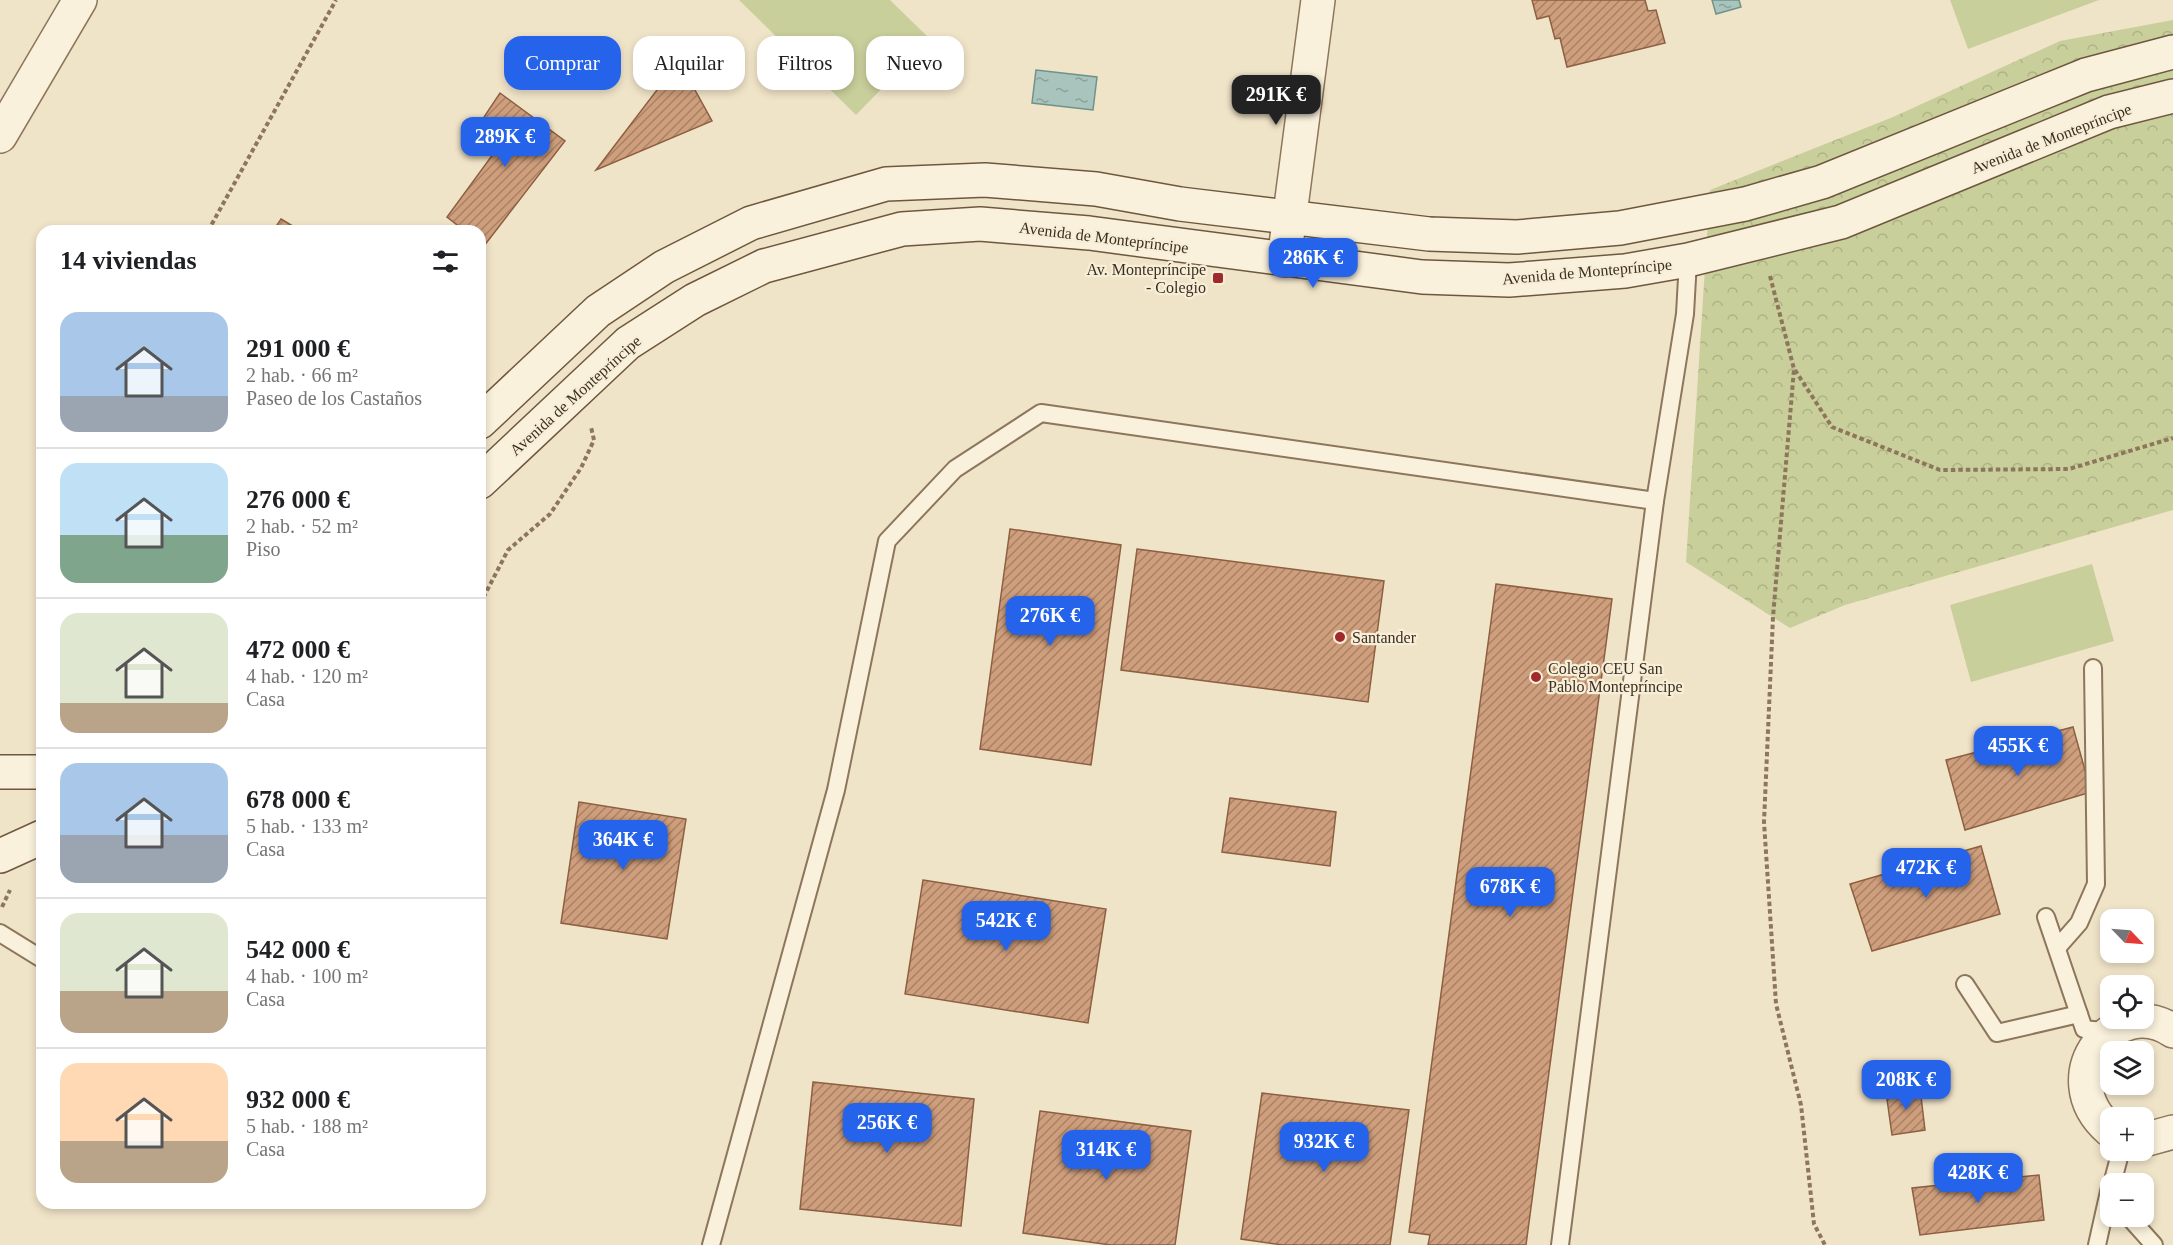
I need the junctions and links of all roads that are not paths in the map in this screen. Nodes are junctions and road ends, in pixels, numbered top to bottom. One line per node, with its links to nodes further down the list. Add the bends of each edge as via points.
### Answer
1 (80, 0): 5 (street)
2 (1318, 0): 6 (street)
3 (2173, 52): 6 (street, via 2086,75 1822,183 1683,217 1620,228 1517,237 1429,234)
4 (2173, 96): 8 (street, Avenida de Montepríncipe, via 2109,112 1841,222)
5 (0, 136)
6 (1290, 217): 7 (street); 9 (street, via 1085,188 985,180 886,184 751,223 664,267 598,311)
7 (1284, 260): 8 (street, Avenida de Montepríncipe, via 1422,276 1509,280); 10 (street, Avenida de Montepríncipe, via 1089,232 980,224 902,229 764,266 695,300 628,343)
8 (1688, 260): 11 (lane, via 1685,314)
9 (486, 416)
10 (486, 476)
11 (1655, 501): 30 (lane, via 1041,413 955,469 887,541 836,790); 31 (lane)
12 (2093, 668): 19 (lane, via 2096,884 2079,923)
13 (0, 772): 14 (street)
14 (36, 772)
15 (36, 840): 16 (street)
16 (0, 856)
17 (2046, 917): 19 (lane)
18 (0, 933): 20 (lane)
19 (2057, 948): 22 (lane)
20 (36, 955)
21 (1965, 984): 22 (lane, via 1997,1033)
22 (2079, 1014): 24 (lane, via 2084,1029)
23 (2173, 1031): 24 (street, via 2148,1022 2128,1024)
24 (2110, 1032): 25 (street, via 2096,1047 2087,1065 2084,1084 2089,1104)
25 (2100, 1121)
26 (2173, 1132): 27 (street)
27 (2154, 1137)
28 (2101, 1227): 32 (lane)
29 (2138, 1227): 33 (lane)
30 (711, 1245)
31 (1560, 1245)
32 (2097, 1245)
33 (2154, 1245)

